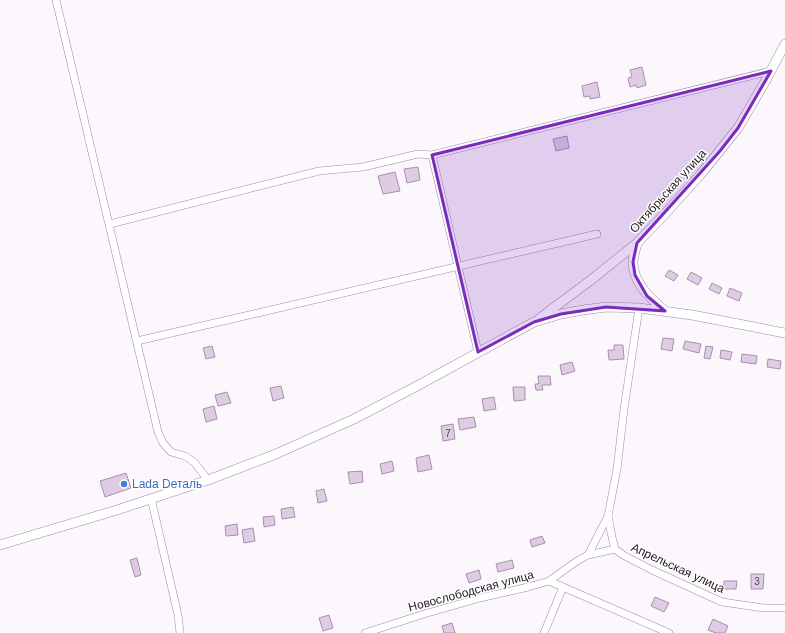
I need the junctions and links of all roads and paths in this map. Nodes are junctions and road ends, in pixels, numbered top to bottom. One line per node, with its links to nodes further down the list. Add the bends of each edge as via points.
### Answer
1 (56, 0): 5 (street)
2 (785, 44): 3 (street, Октябрьская улица)
3 (771, 71): 4 (street); 7 (street, Октябрьская улица, via 738,128 701,174)
4 (432, 155): 5 (street, via 418,154 363,167 319,171); 8 (street)
5 (110, 224): 13 (street)
6 (597, 234): 8 (street)
7 (637, 243): 10 (street, via 633,262 635,275 648,296); 11 (street, Октябрьская улица)
8 (458, 266): 13 (street); 14 (street)
9 (639, 308): 10 (street); 11 (street, via 606,307 583,310); 17 (street)
10 (665, 311): 12 (street)
11 (534, 322): 14 (street)
12 (785, 333)
13 (137, 341): 15 (street, via 158,432 163,443 171,452 194,462)
14 (478, 352): 15 (street, via 354,419 276,454)
15 (208, 480): 16 (street)
16 (151, 498): 18 (street); 24 (street)
17 (608, 516): 19 (street); 20 (street)
18 (0, 545)
19 (615, 549): 20 (street, Апрельская улица); 23 (street, Апрельская улица, via 652,570 722,602)
20 (588, 555): 21 (street)
21 (549, 581): 22 (street, Новослободская улица); 25 (street, Новослободская улица, via 473,600)
22 (562, 586): 26 (street); 27 (street, Новослободская улица)
23 (785, 608)
24 (180, 633)
25 (365, 633)
26 (544, 633)
27 (669, 633)

